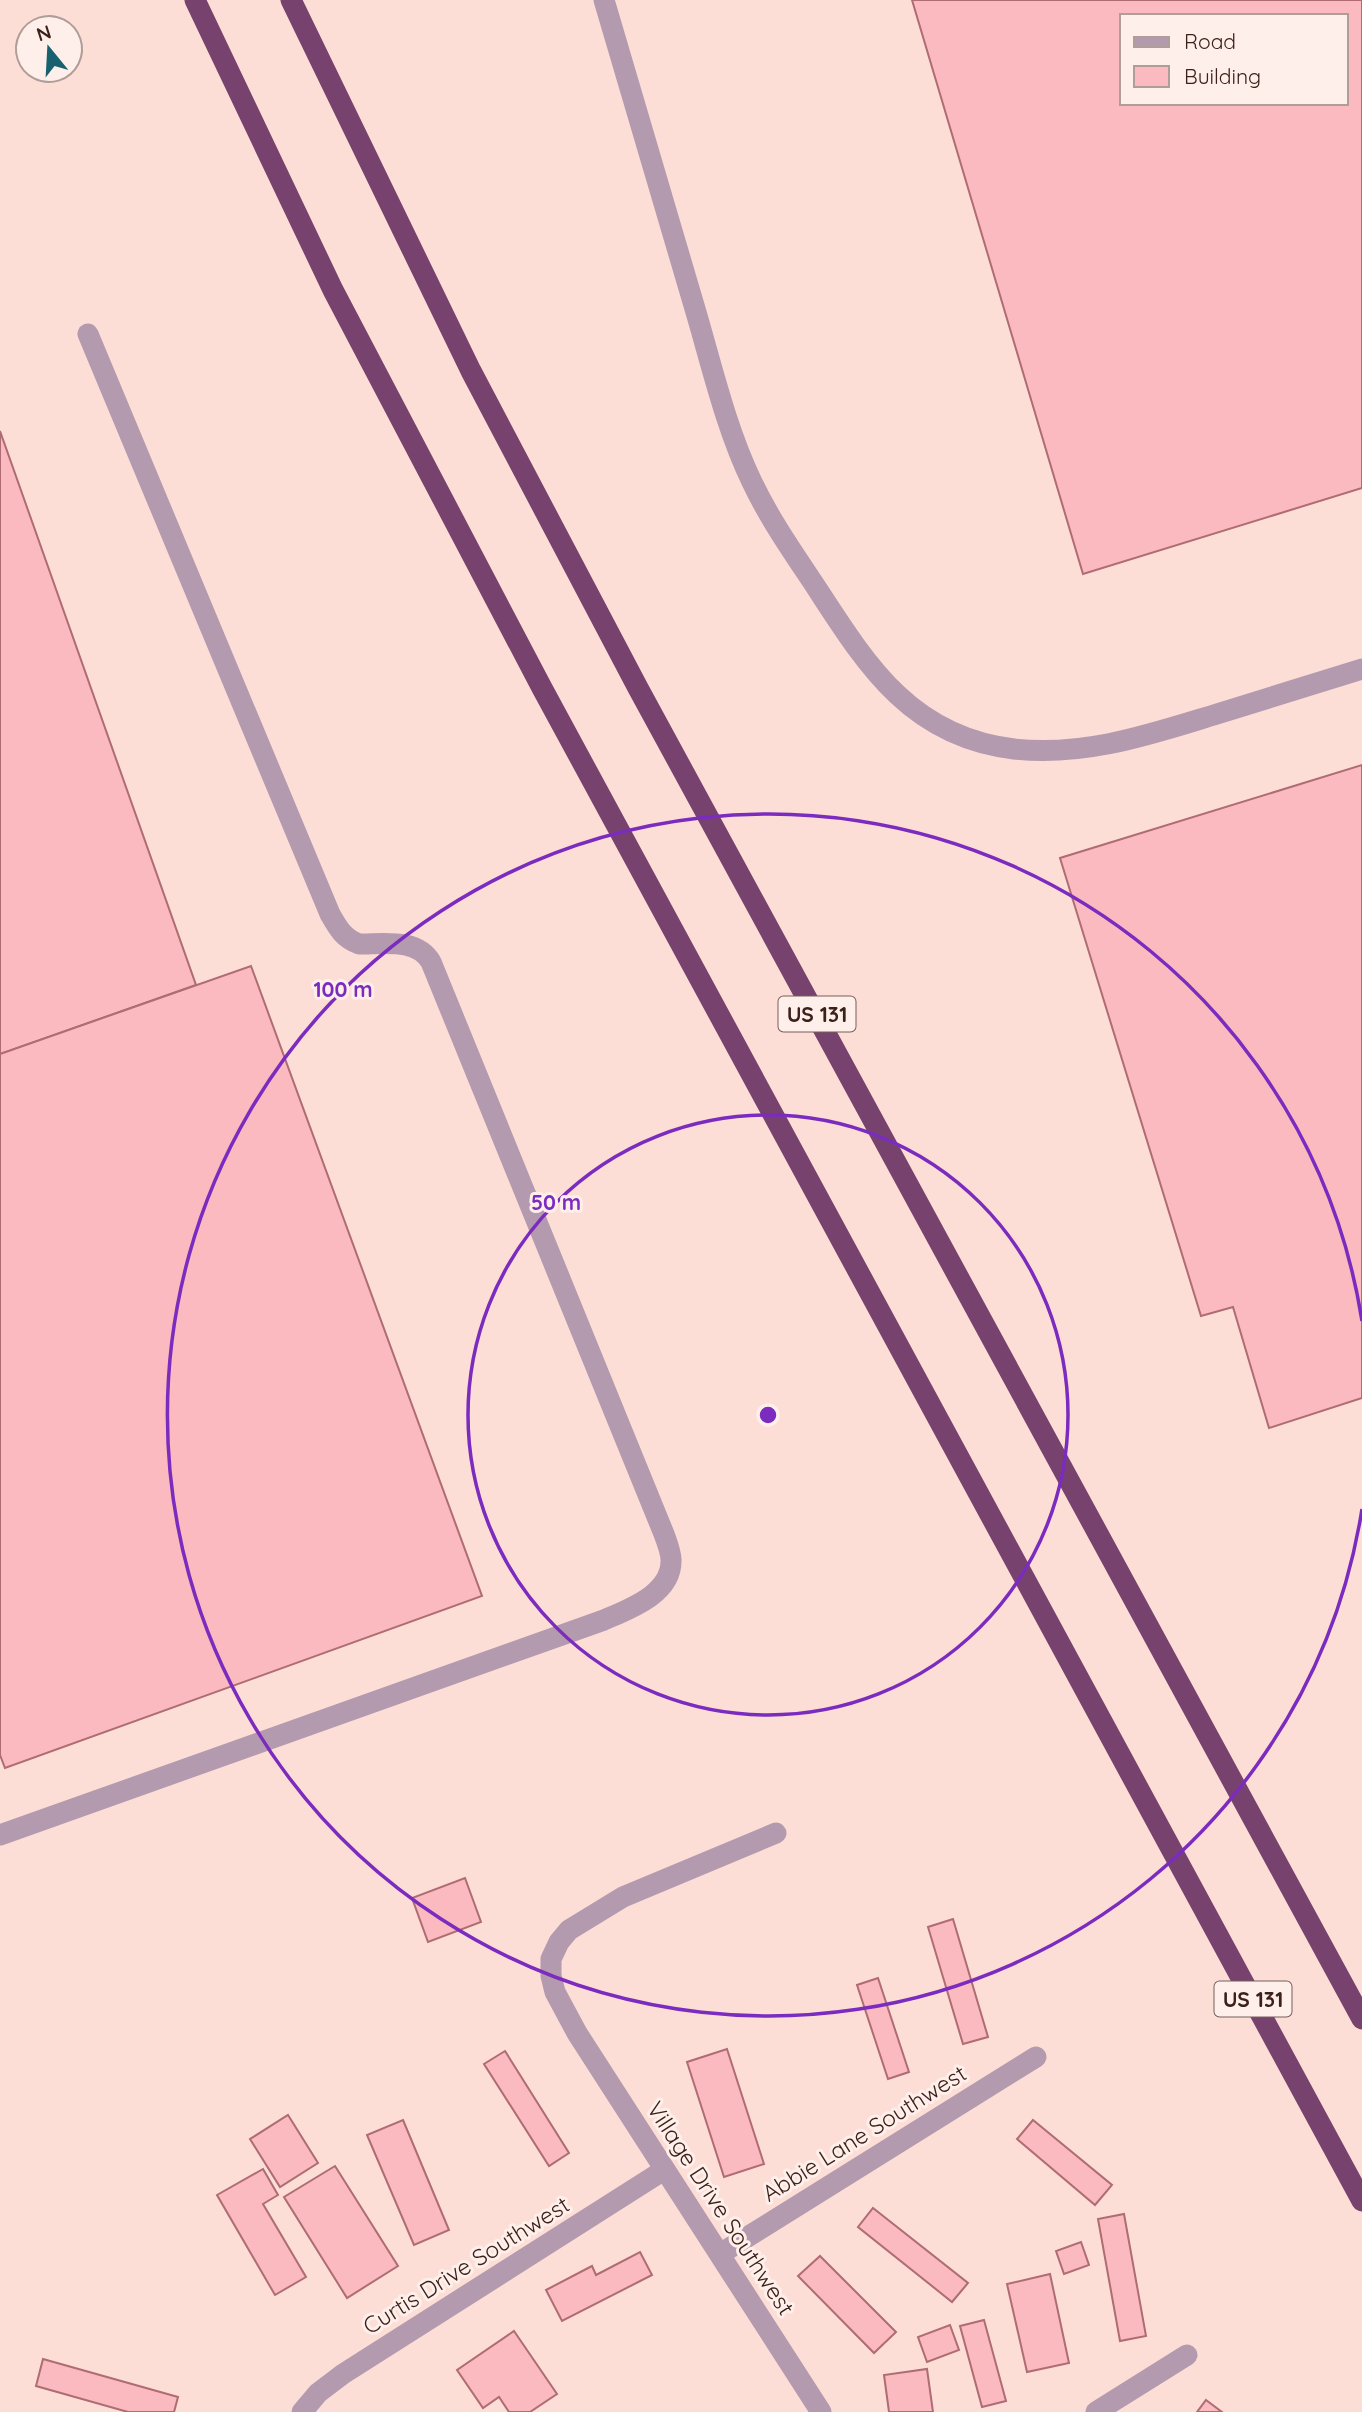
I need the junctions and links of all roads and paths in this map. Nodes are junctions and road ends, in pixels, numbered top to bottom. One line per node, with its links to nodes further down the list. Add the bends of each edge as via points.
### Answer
1 (195, 0): 11 (highway, US 131, via 333,290 542,688)
2 (291, 0): 8 (highway, US 131, via 471,371 632,676)
3 (604, 0): 5 (street, via 717,382 751,481 859,655 903,702 953,734 975,741 1042,751 1087,748 1153,733)
4 (88, 334): 7 (street, via 330,914 351,941 416,947 431,962 671,1560 669,1573 652,1595 604,1620)
5 (1362, 669)
6 (776, 1833): 10 (street, Village Drive Southwest, via 623,1897 569,1930 551,1959 555,1992)
7 (0, 1835)
8 (1362, 2019)
9 (1036, 2057): 12 (street, Abbie Lane Southwest)
10 (664, 2170): 12 (street, Village Drive Southwest); 14 (street, Curtis Drive Southwest, via 343,2374)
11 (1362, 2201)
12 (720, 2254): 15 (street, Village Drive Southwest)
13 (1187, 2355): 16 (street)
14 (302, 2412)
15 (821, 2412)
16 (1096, 2412)

